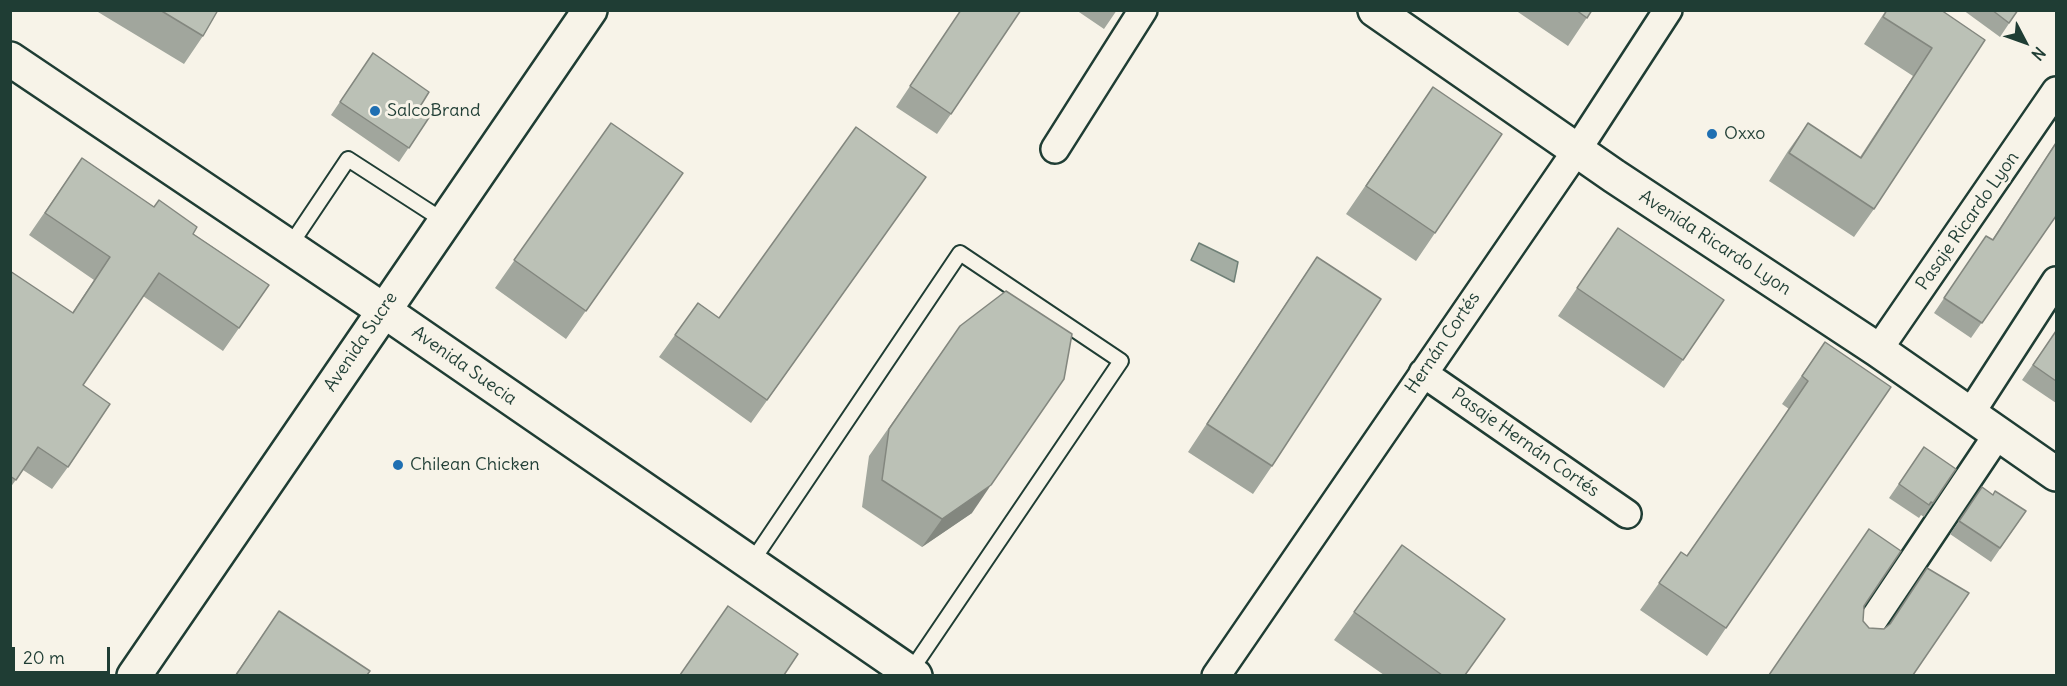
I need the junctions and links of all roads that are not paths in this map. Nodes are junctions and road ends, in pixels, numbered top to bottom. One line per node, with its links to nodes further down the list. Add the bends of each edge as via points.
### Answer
1 (590, 10): 9 (street, Avenida Sucre)
2 (1143, 10): 7 (street)
3 (1375, 10): 8 (street, Avenida Ricardo Lyon)
4 (1668, 10): 8 (street, Hernán Cortés)
5 (10, 59): 10 (street, Avenida Suecia)
6 (2056, 91): 13 (street, Pasaje Ricardo Lyon)
7 (1055, 149)
8 (1577, 150): 13 (street, Avenida Ricardo Lyon); 14 (street, Hernán Cortés)
9 (444, 221): 10 (lane, via 348,159); 12 (street, Avenida Sucre)
10 (289, 247): 12 (street, Avenida Suecia)
11 (2056, 281): 15 (street)
12 (383, 310): 19 (street, Avenida Suecia); 22 (street, Avenida Sucre)
13 (1878, 350): 15 (street, Avenida Ricardo Lyon)
14 (1423, 373): 18 (street, Pasaje Hernán Cortés); 23 (street, Hernán Cortés)
15 (1970, 414): 16 (street, Avenida Ricardo Lyon)
16 (1998, 434): 17 (street, Avenida Ricardo Lyon); 20 (street)
17 (2056, 474)
18 (1627, 514)
19 (751, 563): 21 (street, Avenida Suecia); 21 (lane, via 960,254 1121,361)
20 (1868, 628)
21 (913, 674)
22 (134, 675)
23 (1216, 675)

